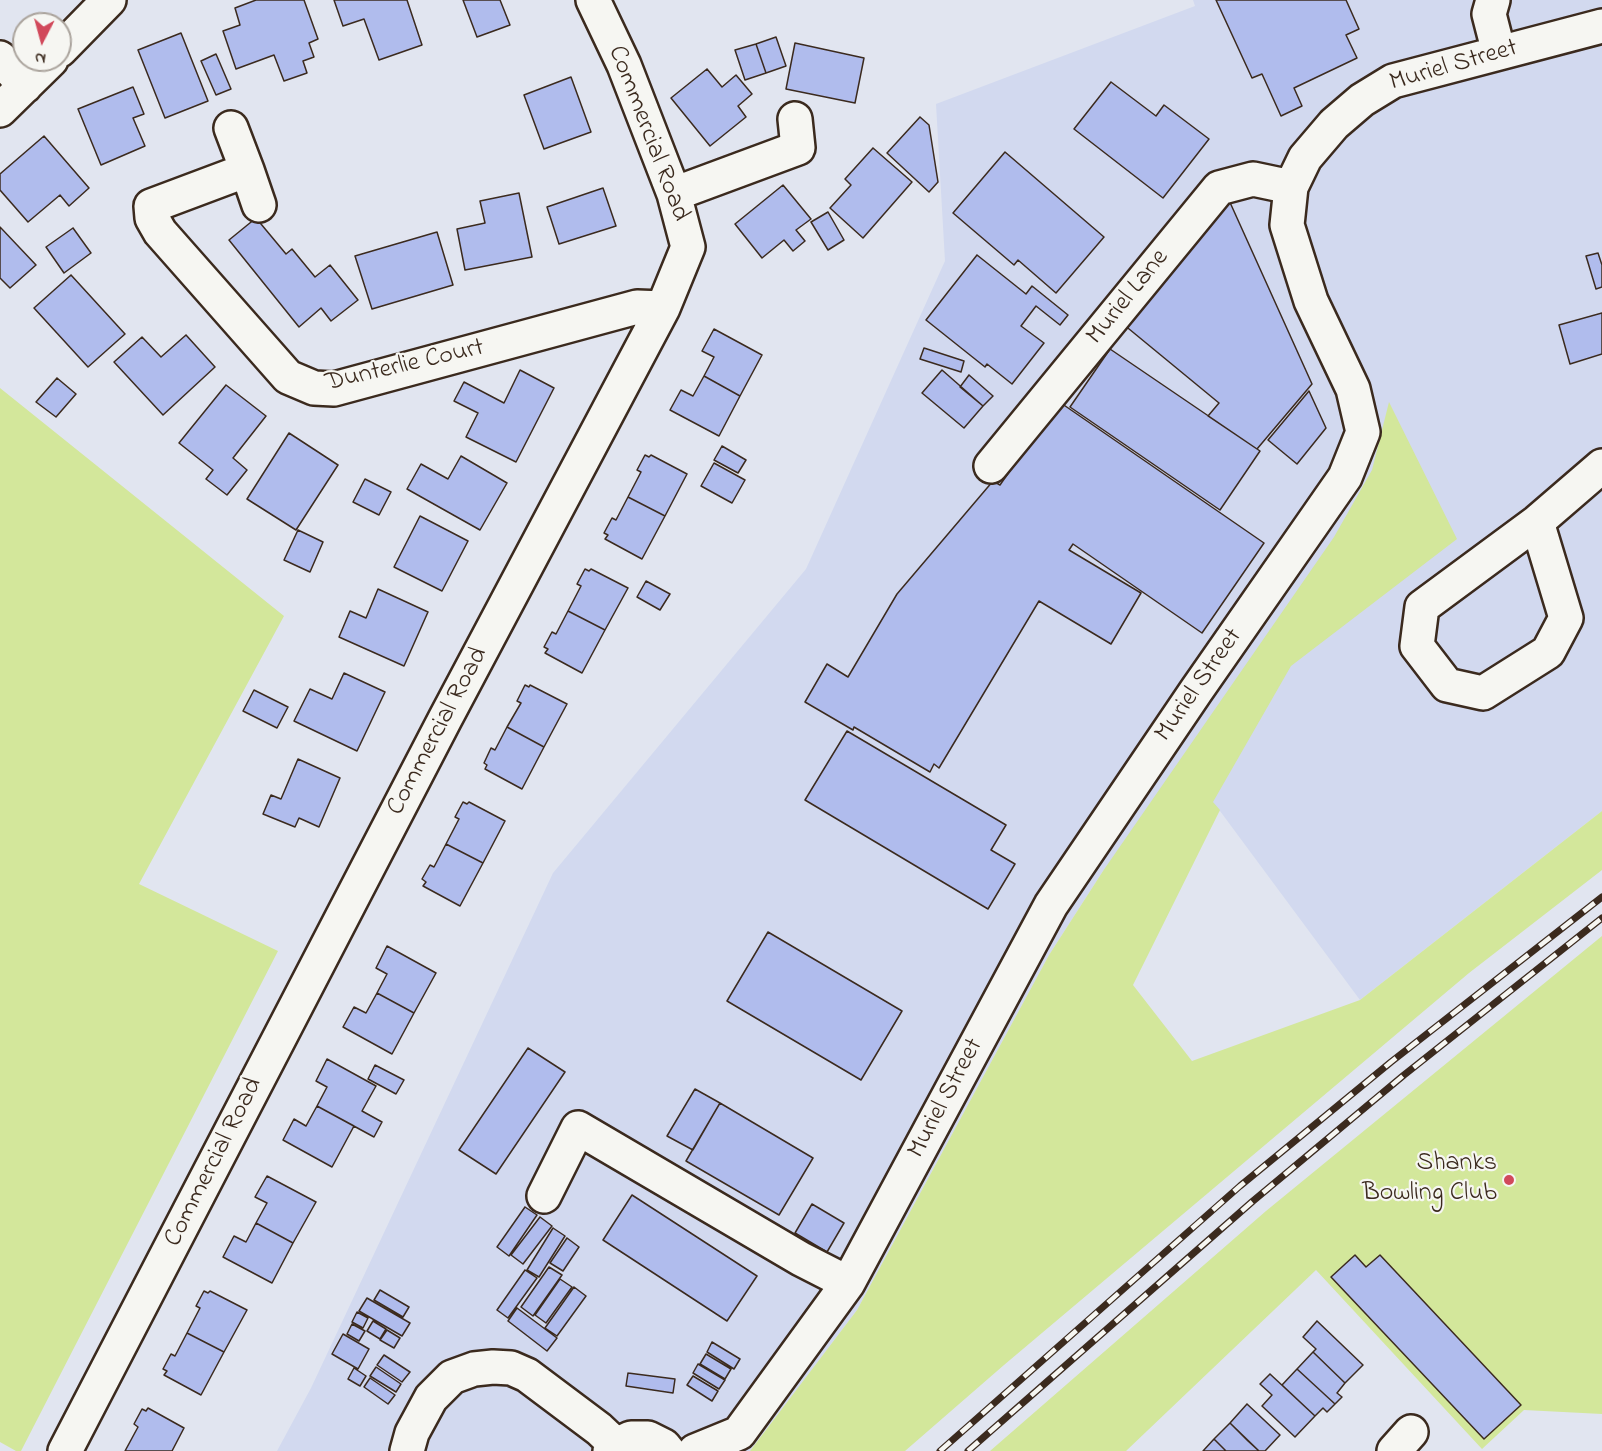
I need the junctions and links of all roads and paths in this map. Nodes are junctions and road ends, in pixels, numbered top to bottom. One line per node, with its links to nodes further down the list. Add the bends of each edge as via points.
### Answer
1 (109, 0): 5 (street)
2 (593, 0): 15 (street, Commercial Road, via 624,65)
3 (1493, 0): 6 (street, via 1489,14)
4 (1602, 26): 6 (street, Muriel Street)
5 (72, 38)
6 (1499, 53): 14 (street, Muriel Street, via 1393,81 1362,100 1334,124 1305,158)
7 (0, 58): 9 (street)
8 (39, 72): 9 (street)
9 (25, 86): 10 (street)
10 (0, 110)
11 (795, 119): 15 (street, via 798,148)
12 (231, 128): 13 (street)
13 (247, 170): 16 (street); 17 (street, Dunterlie Court, via 151,206 152,218 160,232 288,377 314,388 334,389 637,307)
14 (1291, 187): 18 (street, Muriel Lane, via 1253,179 1220,188); 22 (street, Muriel Street, via 1287,225 1311,301 1353,389 1363,432 1345,477 1051,905)
15 (674, 194): 17 (street, Commercial Road, via 688,247)
16 (259, 205)
17 (663, 309): 24 (street, Commercial Road)
18 (991, 465)
19 (1602, 466): 20 (street)
20 (1537, 522): 20 (street, via 1566,618 1548,652 1483,693 1447,685 1417,646 1422,608)
21 (544, 1197): 22 (street, via 578,1128)
22 (848, 1283): 27 (street, Muriel Street, via 739,1434)
23 (613, 1448): 25 (street, via 599,1429 527,1375 511,1368 493,1367 452,1377 431,1398 411,1433); 26 (street, via 631,1438 648,1438)
24 (65, 1451)
25 (407, 1451)
26 (668, 1451)
27 (695, 1451)

